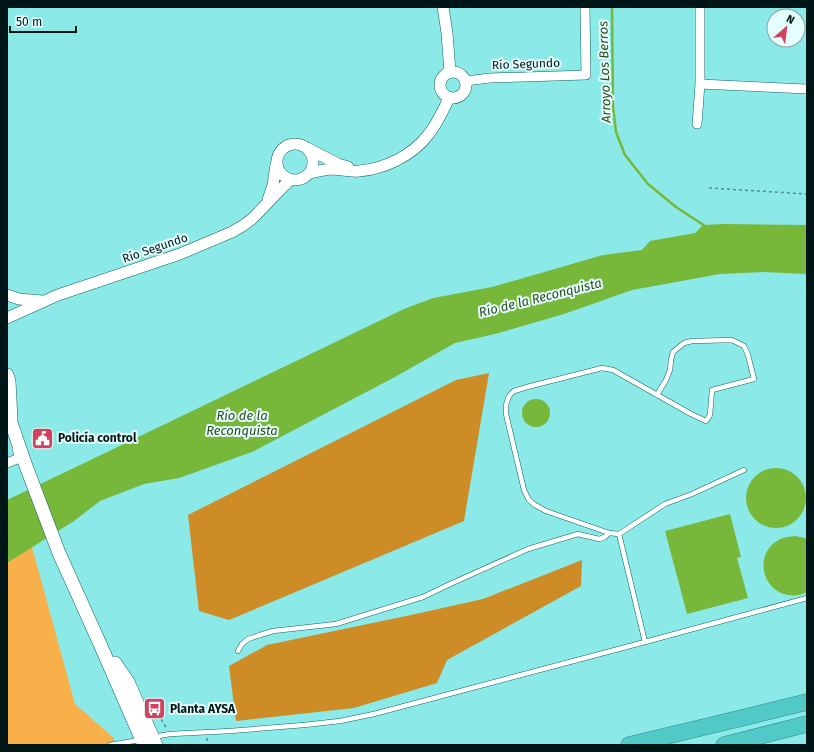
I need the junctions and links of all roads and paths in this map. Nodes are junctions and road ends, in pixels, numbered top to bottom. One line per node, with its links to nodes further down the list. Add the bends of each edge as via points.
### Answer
1 (443, 7): 4 (street)
2 (585, 7): 5 (street, Río Segundo, via 586,75)
3 (700, 7): 6 (street)
4 (450, 72): 5 (street, via 460,74); 8 (street, via 443,76 440,84 442,93)
5 (466, 81): 8 (street, via 464,93 458,98)
6 (700, 84): 7 (street); 9 (street)
7 (807, 89)
8 (449, 98): 12 (street, via 429,135 412,152 382,166)
9 (697, 124)
10 (304, 146): 11 (street, via 286,146 281,150); 12 (street, via 338,164); 13 (street, via 314,161)
11 (276, 162): 14 (street, via 280,174); 17 (street, Río Segundo, via 273,185)
12 (360, 171): 13 (street, via 326,169)
13 (310, 173): 14 (street, via 306,178)
14 (290, 180): 17 (street, Río Segundo)
15 (709, 188): 16 (path)
16 (807, 194)
17 (266, 204): 19 (street, Río Segundo, via 244,226 232,232 180,254)
18 (7, 295): 19 (street)
19 (43, 302): 20 (street, Río Segundo)
20 (7, 318)
21 (7, 375): 23 (main road)
22 (657, 395): 22 (lane, via 706,421 710,415 712,390 754,379 744,346 732,340 684,343 673,352 670,370); 26 (lane, via 613,370 602,368 527,387 514,391 509,396 506,414 524,490 529,500 546,511)
23 (9, 416): 24 (street, via 9,429 18,455 17,459); 35 (main road, via 59,553 100,644)
24 (7, 463)
25 (744, 470): 27 (lane, via 666,504)
26 (610, 533): 27 (lane); 30 (lane, via 599,539 578,534 528,549 423,597 336,624 260,635 248,639)
27 (619, 534): 29 (lane)
28 (807, 598): 29 (lane)
29 (644, 642): 34 (lane, via 340,721 304,726)
30 (238, 651)
31 (807, 702): 37 (highway)
32 (155, 708): 34 (path)
33 (807, 724): 38 (highway)
34 (170, 734): 35 (lane)
35 (149, 742): 36 (lane)
36 (110, 745)
37 (628, 745)
38 (724, 745)

